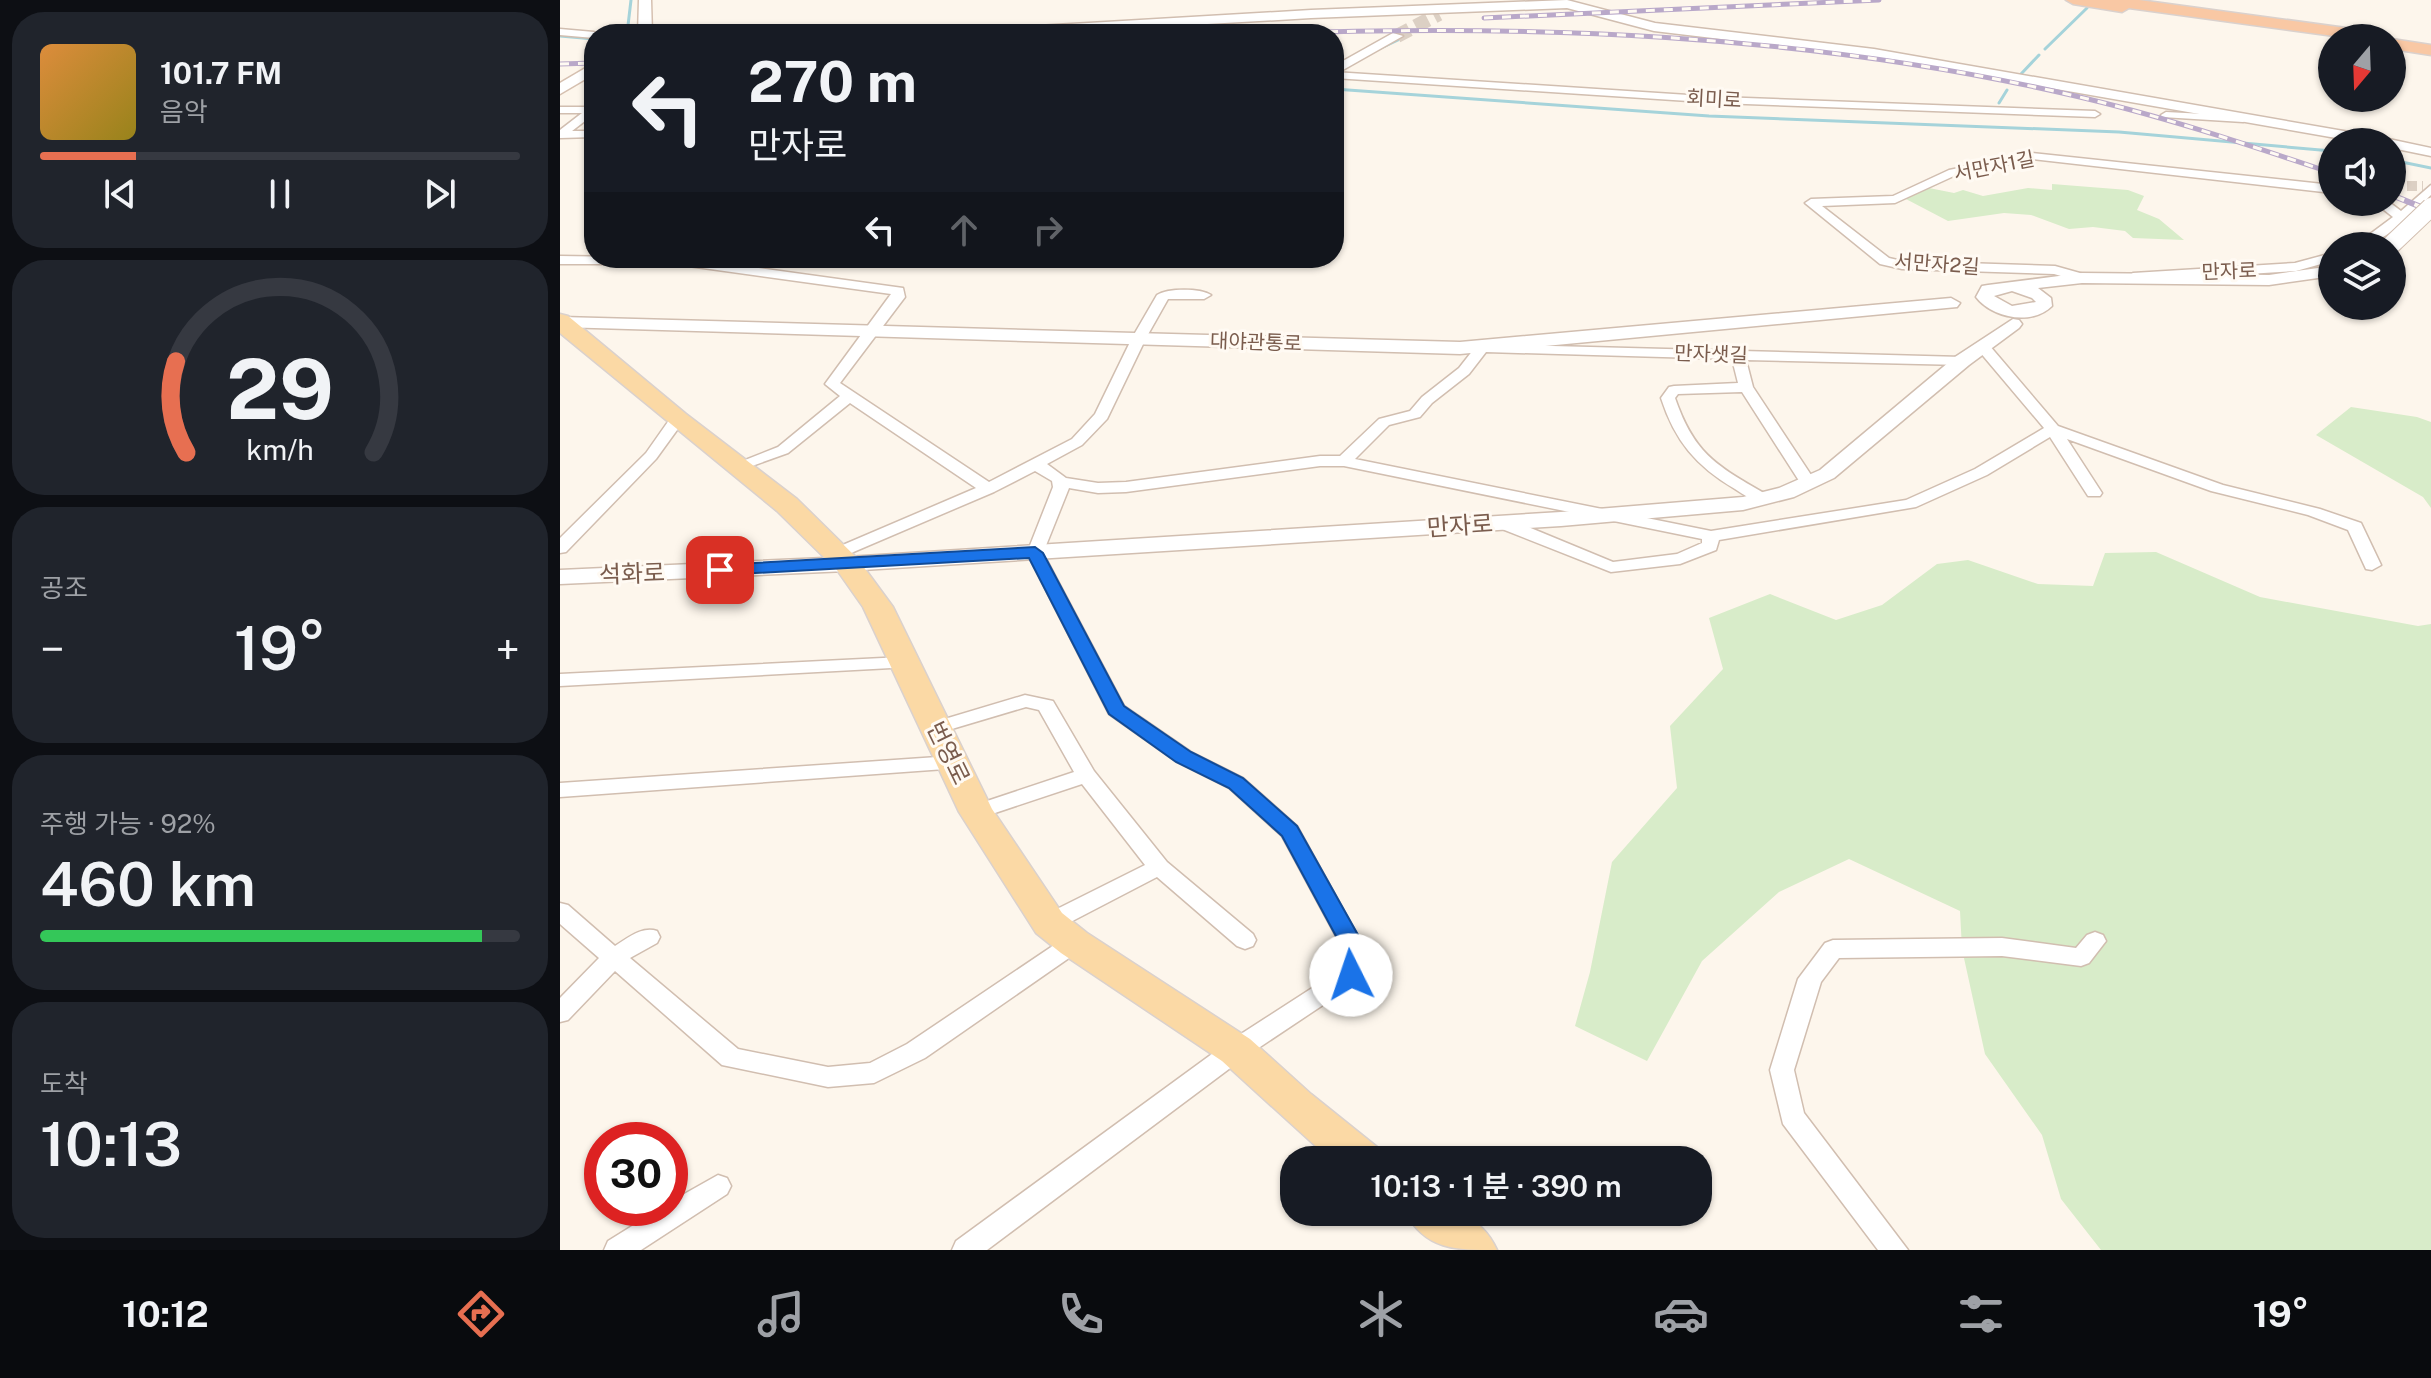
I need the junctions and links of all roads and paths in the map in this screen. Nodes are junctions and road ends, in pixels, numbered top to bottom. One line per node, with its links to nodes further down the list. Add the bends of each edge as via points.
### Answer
1 (645, 0): 6 (main road)
2 (1468, 0): 5 (street)
3 (2073, 0): 11 (highway)
4 (2106, 0): 8 (highway)
5 (1445, 11): 7 (street); 24 (street, via 1582,6 1654,27 1874,53)
6 (646, 24)
7 (1177, 24)
8 (2318, 29)
9 (560, 32): 10 (street)
10 (584, 34)
11 (2318, 34)
12 (1397, 36): 15 (street)
13 (2406, 44): 14 (highway)
14 (2431, 47)
15 (1344, 66)
16 (584, 74): 18 (main road)
17 (1344, 74): 21 (street, 회미로, via 1719,100)
18 (560, 90)
19 (560, 110): 20 (street)
20 (584, 110)
21 (2095, 114)
22 (2166, 115): 24 (street)
23 (584, 117): 26 (street)
24 (2254, 119): 25 (street)
25 (2318, 130)
26 (561, 134): 27 (street)
27 (584, 134)
28 (2406, 147): 29 (street)
29 (2431, 152)
30 (2277, 184): 31 (street, 서만자1길); 33 (street, 서만자1길); 34 (street, 서만자1길, via 2032,156 1953,172 1895,199)
31 (2304, 184)
32 (2428, 187): 36 (street)
33 (2318, 188)
34 (1811, 203): 45 (street, 서만자2길, via 1885,261 2055,270)
35 (2431, 207): 38 (street, bridge)
36 (2400, 218): 37 (street)
37 (2380, 232)
38 (2405, 232)
39 (560, 260): 40 (street)
40 (584, 260)
41 (2318, 261): 44 (street, 만자로, via 2296,267)
42 (732, 268): 54 (street, via 898,291)
43 (2318, 273): 44 (street, 만자로, via 2269,280)
44 (2125, 278): 45 (street, 만자로)
45 (2073, 279): 46 (street, 만자로); 49 (street, 만자로)
46 (2013, 286): 47 (street, 만자로); 49 (street, via 2031,290)
47 (1988, 290): 50 (street, 만자로); 51 (street, via 1985,297)
48 (1204, 295): 55 (street, via 1164,295)
49 (2045, 302): 52 (street, 만자로)
50 (1951, 303): 51 (street); 56 (street, 대야관통로)
51 (1998, 307): 52 (street)
52 (2020, 318): 58 (street, 만자로)
53 (561, 322): 54 (street, 대야관통로); 63 (main road, 번영로)
54 (873, 330): 55 (street, 대야관통로); 62 (street, via 832,384)
55 (1139, 338): 56 (street, 대야관통로); 66 (street, via 1102,416 1077,442)
56 (1460, 348): 57 (street, 만자샛길)
57 (1482, 348): 59 (street, 만자샛길); 65 (street, via 1473,363 1415,414 1384,422)
58 (1984, 348): 60 (street, 만자로); 64 (street)
59 (1738, 355): 60 (street, 만자샛길); 61 (street)
60 (1962, 361): 69 (street, 만자로)
61 (1746, 387): 69 (street); 72 (street, via 1674,390 1668,398 1677,430 1690,449)
62 (849, 396): 67 (street, via 783,450); 70 (street)
63 (677, 419): 67 (main road, 번영로); 76 (street, via 642,466)
64 (2053, 429): 71 (street); 75 (street, via 1981,472 1910,504); 79 (street, via 2217,488 2355,527)
65 (1344, 461): 68 (street, via 1126,487); 73 (street)
66 (1037, 465): 68 (street); 70 (street)
67 (738, 466): 78 (main road, 번영로)
68 (1060, 482): 77 (street)
69 (1809, 484): 72 (street, 만자로)
70 (988, 489): 78 (street)
71 (2094, 493)
72 (1763, 499): 73 (street, 만자로, via 1653,512)
73 (1588, 513): 74 (street, 만자로); 75 (street)
74 (1503, 523): 75 (street, via 1611,567 1680,559 1710,546); 77 (street, 만자로)
75 (1711, 536)
76 (560, 548)
77 (1035, 553): 78 (street, 만자로); 96 (street, via 1116,710 1184,757 1236,783 1290,831 1355,951 1351,975)
78 (842, 559): 80 (street, 석화로); 81 (main road, 번영로, via 878,607)
79 (2372, 565)
80 (560, 577)
81 (903, 663): 82 (street); 83 (main road, 번영로)
82 (560, 680)
83 (935, 728): 84 (main road, 번영로); 85 (street, via 1025,701 1046,705)
84 (952, 763): 86 (street); 87 (main road, 번영로)
85 (1086, 775): 87 (street); 88 (street)
86 (560, 790)
87 (976, 812): 90 (main road, 번영로)
88 (1159, 867): 90 (street); 92 (street)
89 (560, 911): 94 (street)
90 (1061, 933): 94 (street, via 916,1051 874,1073 828,1077 731,1058); 96 (main road, 번영로)
91 (649, 937): 94 (street)
92 (1245, 940)
93 (2095, 941): 103 (street, via 2081,957 2002,947 1833,949 1810,979 1782,1070 1792,1117)
94 (614, 957): 95 (street)
95 (560, 1013)
96 (1236, 1050): 97 (main road, 번영로); 101 (street)
97 (1345, 1146)
98 (718, 1186): 100 (street)
99 (1444, 1226): 102 (main road)
100 (618, 1250)
101 (966, 1250)
102 (1474, 1250)
103 (1894, 1250)

